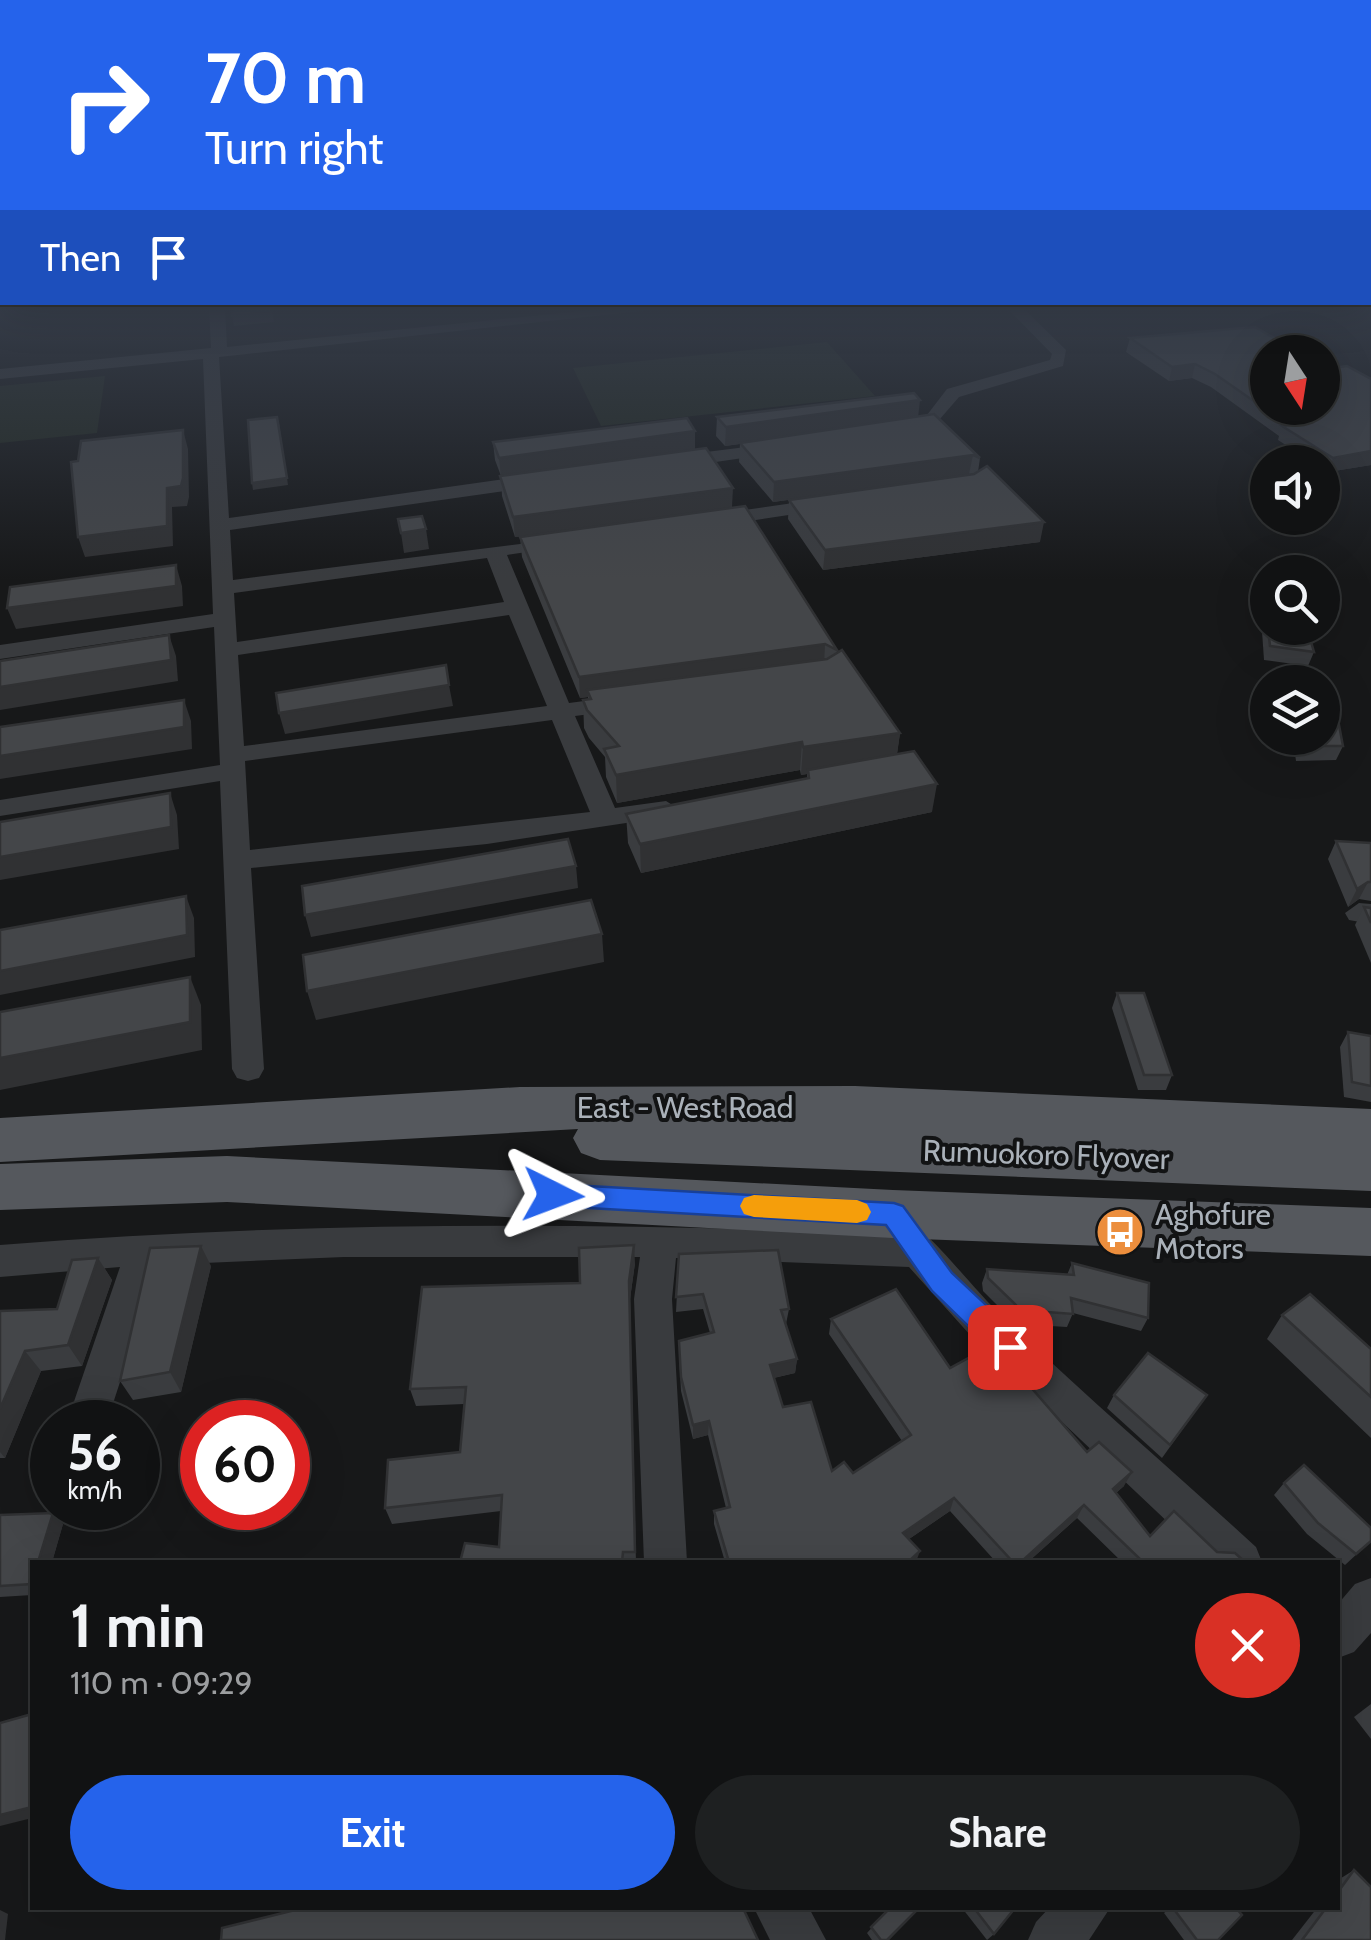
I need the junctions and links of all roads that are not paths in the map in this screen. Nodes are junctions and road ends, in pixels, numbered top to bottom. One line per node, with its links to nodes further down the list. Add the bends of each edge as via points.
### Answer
1 (216, 399): 9 (street)
2 (951, 399): 3 (street, via 930,423)
3 (886, 433)
4 (798, 445): 5 (street)
5 (662, 464)
6 (564, 477): 9 (street)
7 (851, 501): 8 (street)
8 (693, 523)
9 (219, 526): 12 (street)
10 (574, 540): 11 (street)
11 (495, 551): 12 (street); 13 (street)
12 (222, 588): 14 (street)
13 (517, 607): 15 (street); 18 (street)
14 (224, 618): 15 (street); 16 (street)
15 (226, 650): 19 (street)
16 (0, 652)
17 (638, 700): 18 (street)
18 (564, 710): 19 (street); 22 (street)
19 (233, 763): 21 (street); 23 (street)
20 (688, 806): 22 (street)
21 (0, 808)
22 (606, 818): 23 (street)
23 (238, 860): 24 (street)
24 (248, 1068)
25 (254, 1125): 26 (main road, East - West Road, via 520,1108 856,1107); 27 (main road, East - West Road); 28 (main road)
26 (1371, 1130)
27 (0, 1140)
28 (719, 1160): 29 (main road, Rumuokoro Flyover); 30 (main road); 32 (main road, Rumuokoro Flyover)
29 (1371, 1168)
30 (228, 1179): 31 (main road); 33 (main road)
31 (0, 1187)
32 (1371, 1202)
33 (905, 1232): 34 (main road); 35 (street); 40 (street, via 984,1324)
34 (1371, 1232)
35 (660, 1239): 36 (street, via 418,1237); 39 (street, via 653,1299)
36 (145, 1248): 37 (street); 38 (street)
37 (0, 1261)
38 (94, 1400)
39 (666, 1560)
40 (1240, 1560)
41 (1371, 1600): 42 (street)
42 (1340, 1634)
43 (781, 1910): 45 (street)
44 (1082, 1910): 46 (street)
45 (800, 1940)
46 (1054, 1940)

